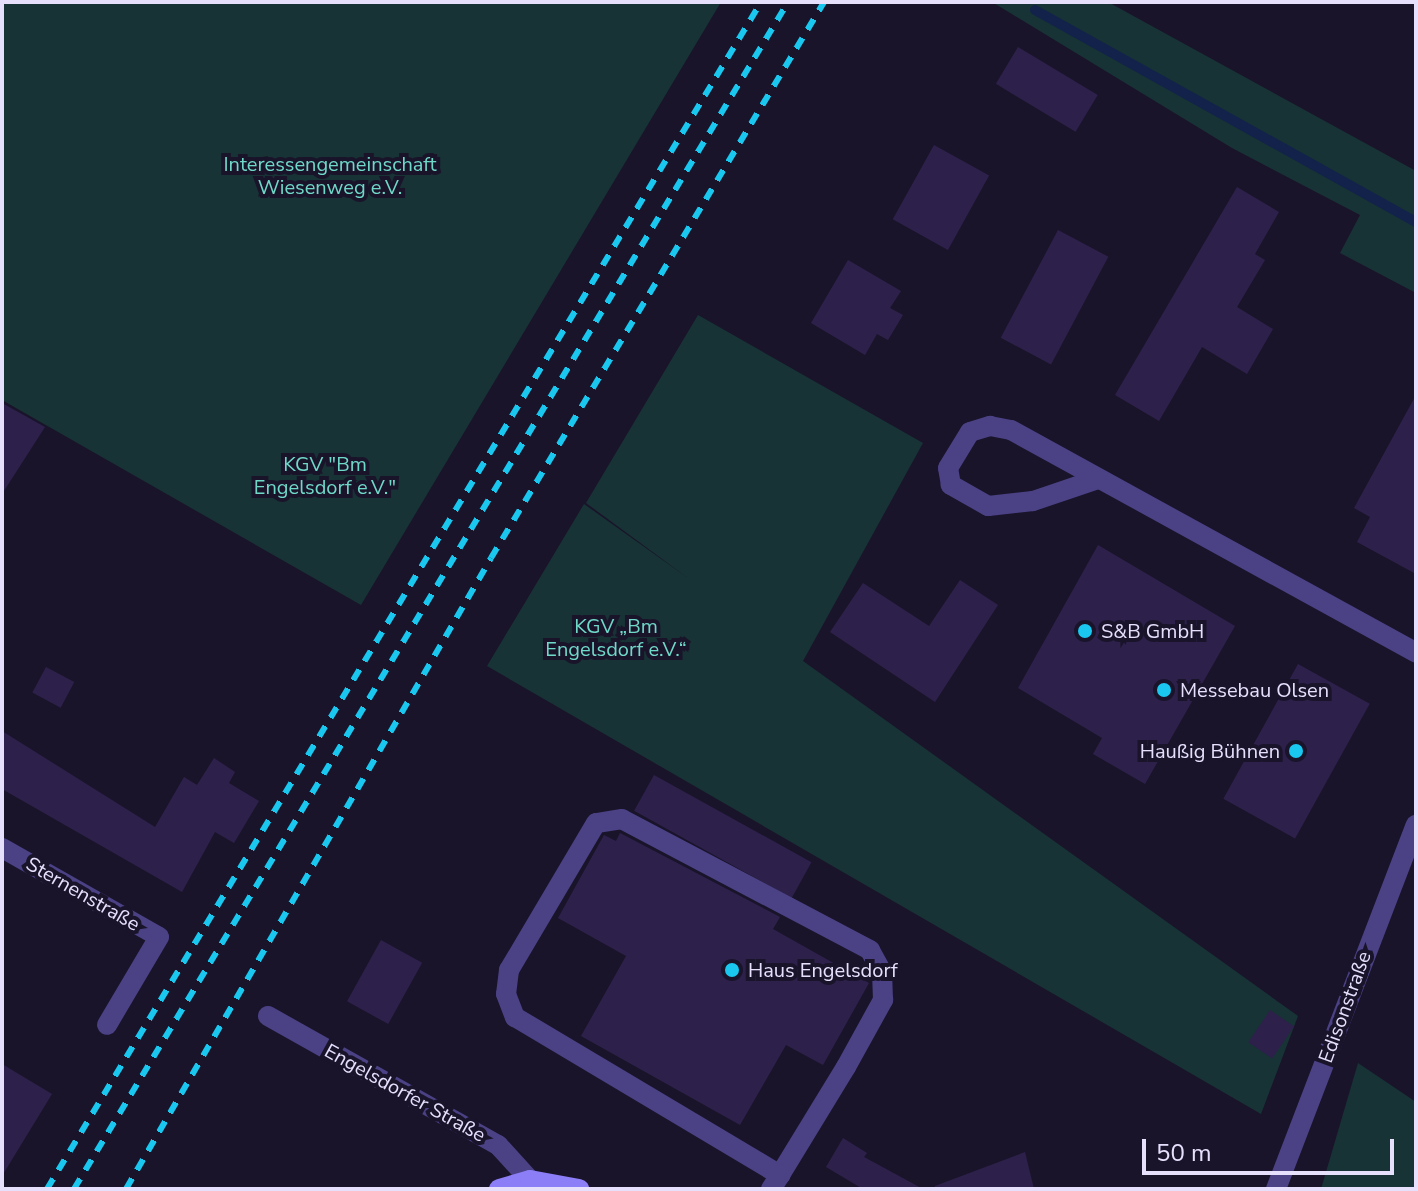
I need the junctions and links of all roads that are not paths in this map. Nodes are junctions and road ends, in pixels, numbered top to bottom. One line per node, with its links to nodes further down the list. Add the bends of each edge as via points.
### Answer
1 (1098, 479): 1 (street, via 1011,430 990,426 970,432 948,468 951,485 988,506 1033,501); 2 (street)
2 (1416, 653)
3 (1416, 825): 11 (street, Edisonstraße)
4 (2, 848): 6 (street, Sternenstraße, via 159,937)
5 (268, 1016): 8 (street, Engelsdorfer Straße, via 498,1145)
6 (107, 1025)
7 (776, 1182): 7 (street, via 515,1017 506,994 509,970 596,823 622,819 870,950 882,972 883,1000)
8 (528, 1184): 9 (street); 10 (street)
9 (499, 1189)
10 (579, 1189)
11 (1276, 1189)

